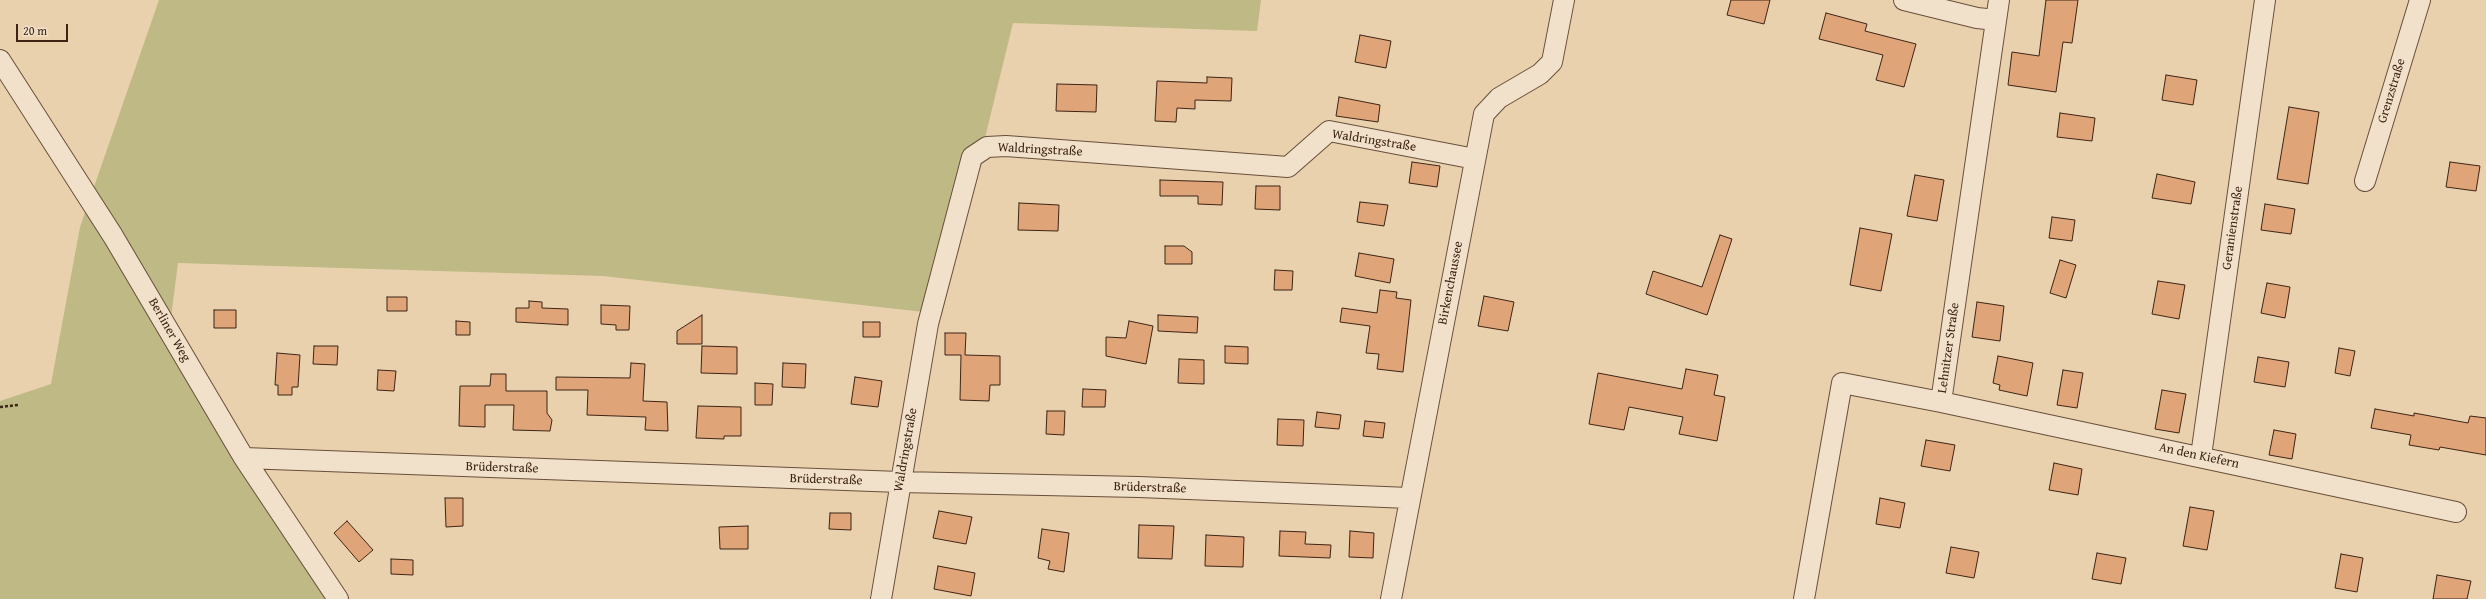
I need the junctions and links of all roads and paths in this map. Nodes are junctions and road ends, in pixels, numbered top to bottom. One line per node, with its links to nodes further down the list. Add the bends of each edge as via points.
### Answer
1 (1564, 0): 8 (street, Birkenchaussee, via 1552,62 1540,74 1499,98 1484,114)
2 (1904, 0): 6 (street, via 1977,18)
3 (1999, 0): 6 (street, Lehnitzer Straße)
4 (2265, 0): 13 (street, Geranienstraße)
5 (2420, 0): 9 (street, Grenzstraße)
6 (1996, 20): 10 (street, Lehnitzer Straße)
7 (0, 60): 14 (street, Berliner Weg, via 113,236)
8 (1474, 159): 15 (street, Waldringstraße, via 1329,131 1288,167 1006,146 986,147 972,157 928,324); 16 (street, Birkenchaussee)
9 (2365, 181)
10 (1941, 402): 13 (street, An den Kiefern); 21 (street, Lehnitzer Straße, via 1842,383)
11 (18, 405): 12 (path)
12 (0, 407)
13 (2201, 456): 17 (street, An den Kiefern)
14 (244, 458): 15 (street, Brüderstraße); 18 (street, Berliner Weg)
15 (900, 482): 16 (street, Brüderstraße, via 1139,487); 19 (street, Waldringstraße)
16 (1409, 498): 20 (street, Birkenchaussee)
17 (2456, 512)
18 (338, 599)
19 (881, 599)
20 (1391, 599)
21 (1804, 599)

